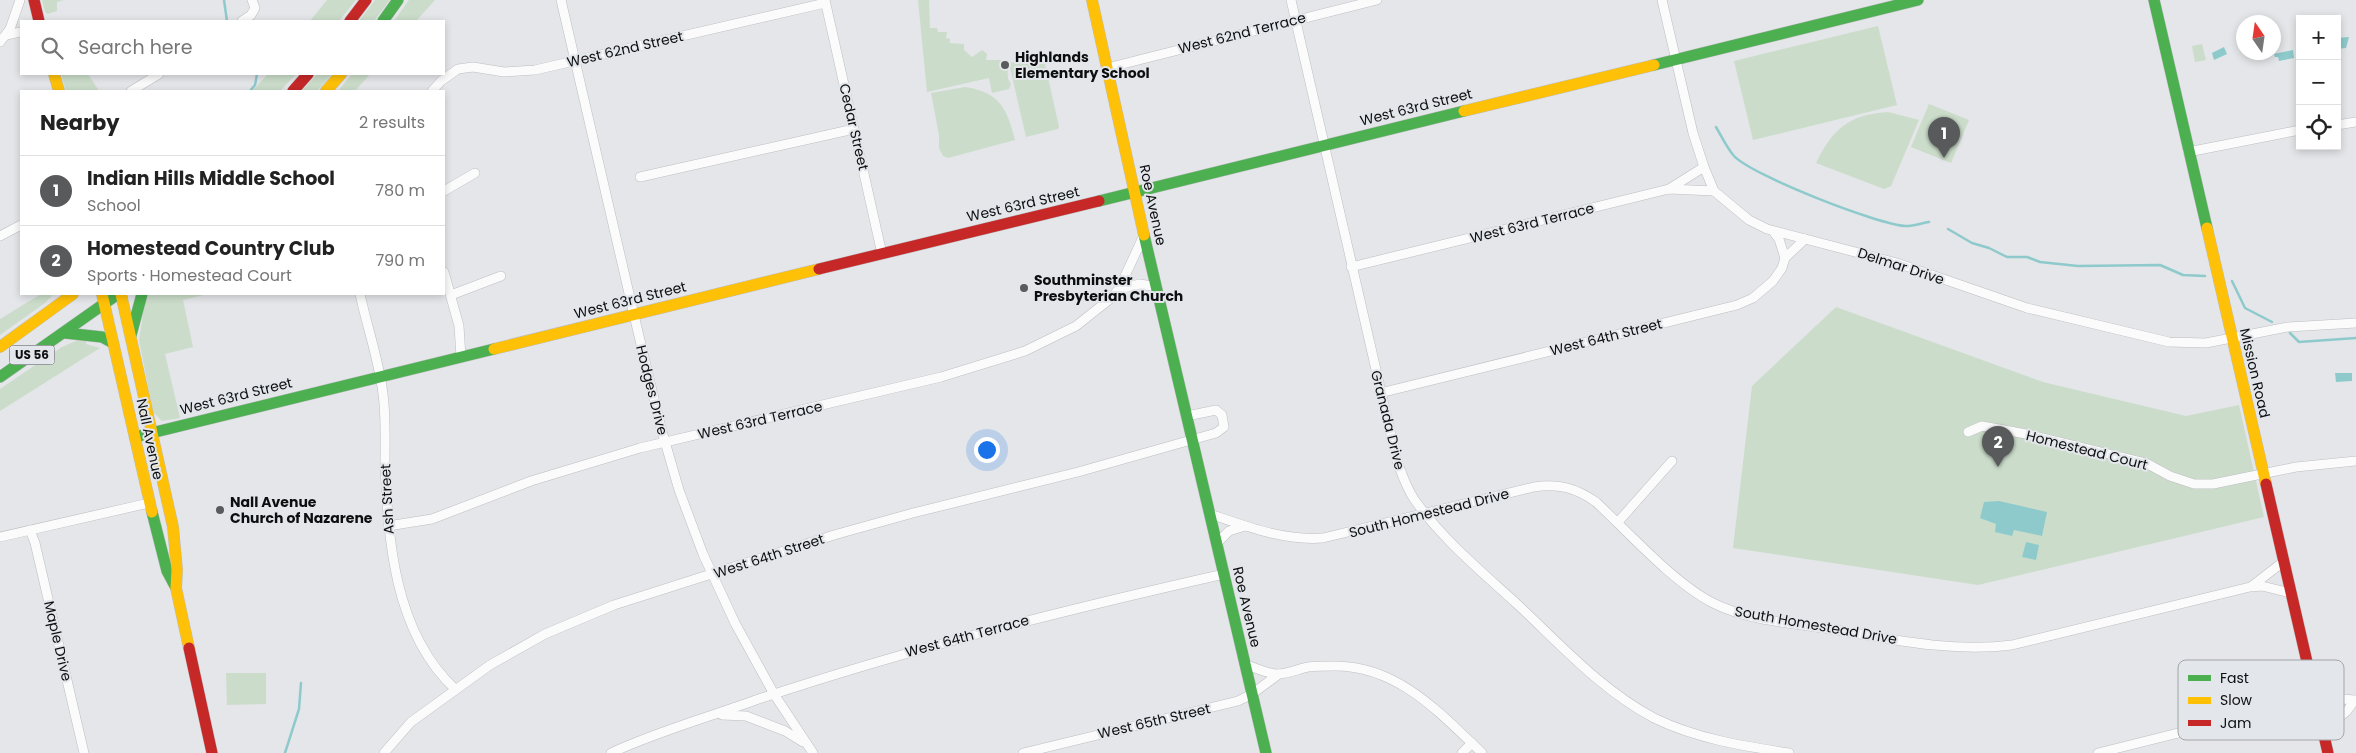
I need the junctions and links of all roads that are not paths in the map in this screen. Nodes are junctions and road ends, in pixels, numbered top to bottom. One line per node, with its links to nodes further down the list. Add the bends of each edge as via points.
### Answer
1 (20, 0): 20 (street)
2 (34, 0): 14 (main road)
3 (252, 0): 15 (street, via 255,8)
4 (366, 0): 16 (main road)
5 (398, 0): 17 (main road)
6 (561, 0): 22 (street, Hodges Drive)
7 (1092, 0): 23 (main road, Roe Avenue)
8 (1291, 0): 18 (street, Granada Drive)
9 (1376, 0): 18 (street, West 62nd Terrace)
10 (1662, 0): 21 (street, Delmar Drive)
11 (1918, 0): 21 (main road, West 63rd Street)
12 (2154, 0): 38 (main road, Mission Road)
13 (825, 2): 22 (street, West 62nd Street); 35 (street, Cedar Street)
14 (39, 20)
15 (244, 20)
16 (351, 20)
17 (384, 20)
18 (1296, 20): 23 (street, West 62nd Terrace); 37 (street, Granada Drive)
19 (20, 32): 20 (street)
20 (3, 39)
21 (1675, 60): 37 (main road, West 63rd Street); 39 (street, Delmar Drive)
22 (575, 61): 32 (street, West 62nd Street, via 517,72 473,66 458,68); 65 (street, Hodges Drive)
23 (1107, 68): 45 (main road, Roe Avenue)
24 (54, 75): 28 (main road)
25 (157, 75): 29 (street)
26 (307, 75): 30 (main road)
27 (340, 75): 31 (main road)
28 (59, 90)
29 (133, 90)
30 (294, 90)
31 (327, 90)
32 (433, 90)
33 (2356, 122): 34 (street)
34 (2341, 124)
35 (854, 129): 41 (street); 51 (street, Cedar Street)
36 (2296, 131): 38 (street)
37 (1323, 145): 45 (main road, West 63rd Street); 53 (street, Granada Drive)
38 (2188, 152): 69 (main road, Mission Road)
39 (1704, 167): 42 (street); 44 (street, Delmar Drive)
40 (476, 173): 43 (street)
41 (640, 177)
42 (1669, 189): 44 (street, West 63rd Terrace); 53 (street, West 63rd Terrace)
43 (445, 190)
44 (1714, 191): 47 (street, Delmar Drive, via 1749,220)
45 (1136, 193): 48 (main road, Roe Avenue); 51 (main road, West 63rd Street)
46 (20, 226): 49 (street)
47 (1773, 231): 50 (street, Delmar Drive); 52 (street)
48 (1144, 235): 56 (main road, Roe Avenue); 57 (street, West 63rd Terrace)
49 (0, 236)
50 (1806, 239): 52 (street, West 64th Street); 69 (street, Delmar Drive, via 1897,263 2026,308 2140,336 2188,344)
51 (882, 254): 65 (main road, West 63rd Street)
52 (1785, 258): 75 (street, West 64th Street, via 1773,281 1753,298 1737,305)
53 (1351, 266): 75 (street, Granada Drive)
54 (445, 275): 62 (street)
55 (501, 276): 62 (street)
56 (1156, 287): 57 (street, via 1140,284); 76 (main road, Roe Avenue)
57 (1120, 289): 81 (street, West 63rd Terrace, via 1076,326 1025,351 933,379)
58 (117, 295): 64 (main road, US 56)
59 (120, 295): 68 (main road, Nall Avenue)
60 (142, 295): 68 (main road)
61 (360, 295): 74 (street, Ash Street)
62 (451, 295): 72 (street, via 459,326)
63 (62, 298): 71 (main road, US 56)
64 (103, 299): 67 (main road, US 56); 70 (main road, Nall Avenue)
65 (634, 315): 72 (main road, West 63rd Street); 81 (street, Hodges Drive)
66 (2356, 323): 69 (street, via 2288,327)
67 (65, 333): 70 (main road, via 102,337); 73 (main road, US 56)
68 (131, 335): 78 (main road, Nall Avenue)
69 (2231, 337): 84 (main road, Mission Road)
70 (113, 343): 79 (main road, Nall Avenue)
71 (0, 347)
72 (461, 357): 74 (main road, West 63rd Street)
73 (0, 377)
74 (380, 377): 78 (main road, West 63rd Street); 89 (street, Ash Street, via 384,396)
75 (1380, 393): 86 (street, Granada Drive, via 1397,461 1413,498)
76 (1187, 416): 80 (main road, Roe Avenue); 80 (street, via 1213,410 1220,412 1224,419 1222,430)
77 (1968, 432): 84 (street, Homestead Court, via 1982,426 2026,434 2146,463 2194,484 2213,484)
78 (151, 433): 79 (main road, West 63rd Street); 98 (main road, Nall Avenue, via 174,527)
79 (135, 437): 85 (main road, Nall Avenue)
80 (1193, 439): 87 (main road, Roe Avenue); 95 (street, West 64th Street, via 914,513)
81 (665, 442): 89 (street, West 63rd Terrace, via 562,470 432,519); 95 (street, Hodges Drive, via 679,490)
82 (1672, 461): 88 (street)
83 (2356, 461): 84 (street, Homestead Court)
84 (2262, 474): 94 (main road, Mission Road)
85 (149, 503): 91 (street); 98 (main road, Nall Avenue, via 167,571)
86 (1425, 513): 88 (street, South Homestead Drive, via 1534,487 1556,485 1584,494); 90 (street, South Homestead Drive, via 1305,539); 122 (street, Granada Drive, via 1438,530 1594,676 1631,704 1695,734)
87 (1210, 514): 90 (street, South Homestead Drive); 93 (main road, Roe Avenue)
88 (1618, 522): 97 (street, South Homestead Drive, via 1695,592 1725,608 1760,618 1947,647 2012,645)
89 (388, 526): 103 (street, Ash Street, via 397,579 411,622 437,670)
90 (1245, 526): 93 (street, via 1229,531)
91 (30, 530): 92 (street); 113 (street, Maple Drive)
92 (0, 537)
93 (1217, 543): 96 (main road, Roe Avenue)
94 (2283, 562): 97 (street, South Homestead Drive); 99 (main road, Mission Road)
95 (711, 574): 103 (street, West 64th Street, via 577,619 522,646); 104 (street, Hodges Drive)
96 (1224, 574): 101 (main road, Roe Avenue); 104 (street, West 64th Terrace, via 995,628)
97 (2250, 587): 99 (street, South Homestead Drive, via 2262,586)
98 (176, 588): 114 (main road, Nall Avenue)
99 (2291, 594): 100 (main road, Mission Road)
100 (2306, 660)
101 (1246, 664): 102 (street, West 65th Street); 105 (main road, Roe Avenue)
102 (1279, 674): 105 (street, West 65th Street); 112 (street, West 65th Street, via 1309,667 1335,666 1376,673 1422,697)
103 (455, 689): 115 (street, West 64th Street, via 411,722)
104 (774, 694): 108 (street, West 64th Terrace); 111 (street, Hodges Drive)
105 (1252, 694): 118 (street, West 65th Street, via 1238,701); 119 (main road, Roe Avenue)
106 (2355, 700): 107 (street)
107 (2344, 713)
108 (714, 715): 111 (street, West 64th Terrace, via 746,716 785,731); 116 (street, West 64th Terrace)
109 (2178, 733): 123 (street)
110 (2325, 740): 124 (main road, Mission Road)
111 (805, 743): 117 (street, Hodges Drive)
112 (1472, 743): 120 (street); 121 (street, West 65th Street)
113 (84, 753)
114 (212, 753)
115 (384, 753)
116 (611, 753)
117 (813, 753)
118 (1023, 753)
119 (1266, 753)
120 (1462, 753)
121 (1482, 753)
122 (1789, 753)
123 (2098, 753)
124 (2328, 753)

